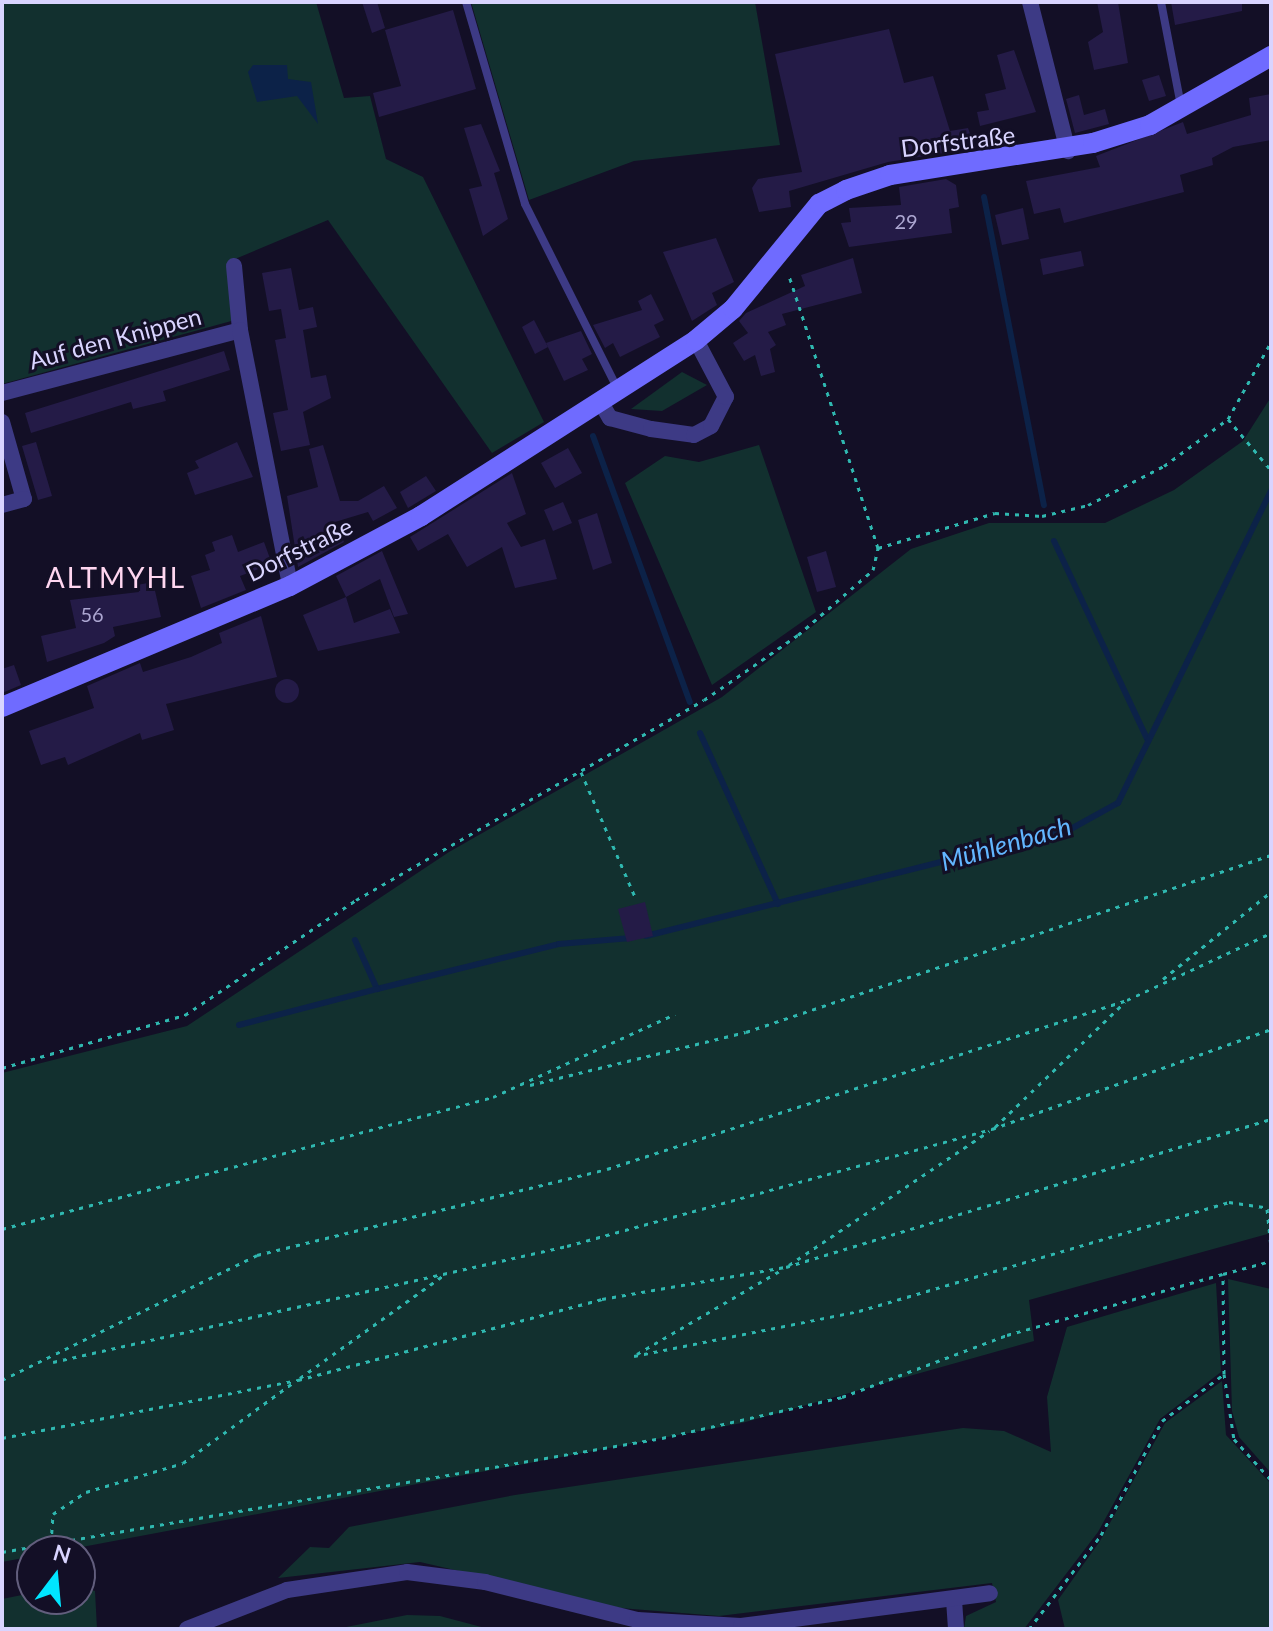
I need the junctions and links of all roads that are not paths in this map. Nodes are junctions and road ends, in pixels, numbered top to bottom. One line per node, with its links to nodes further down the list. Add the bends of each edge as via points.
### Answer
1 (466, 2): 10 (lane, via 525,204)
2 (1030, 2): 6 (street)
3 (1161, 2): 5 (lane)
4 (1271, 56): 5 (main road, Dorfstraße)
5 (1181, 107): 6 (main road, Dorfstraße)
6 (1068, 151): 9 (main road, Dorfstraße, via 890,175 846,190 819,204 777,259)
7 (234, 266): 8 (street, Auf den Knippen)
8 (240, 330): 11 (street, Auf den Knippen); 15 (street, Auf den Knippen)
9 (696, 340): 10 (main road, Dorfstraße); 12 (street, via 726,397 711,426 694,435 662,431 610,418)
10 (618, 390): 12 (main road, Dorfstraße)
11 (2, 393)
12 (600, 401): 15 (main road, Dorfstraße, via 421,516)
13 (2, 422): 14 (street, via 24,499)
14 (2, 505)
15 (290, 586): 16 (main road, Dorfstraße)
16 (2, 707)
17 (990, 1593): 18 (street)
18 (954, 1600): 19 (street); 21 (street)
19 (741, 1628): 20 (street, via 637,1620 485,1582 407,1572 287,1590)
20 (187, 1629)
21 (956, 1629)

